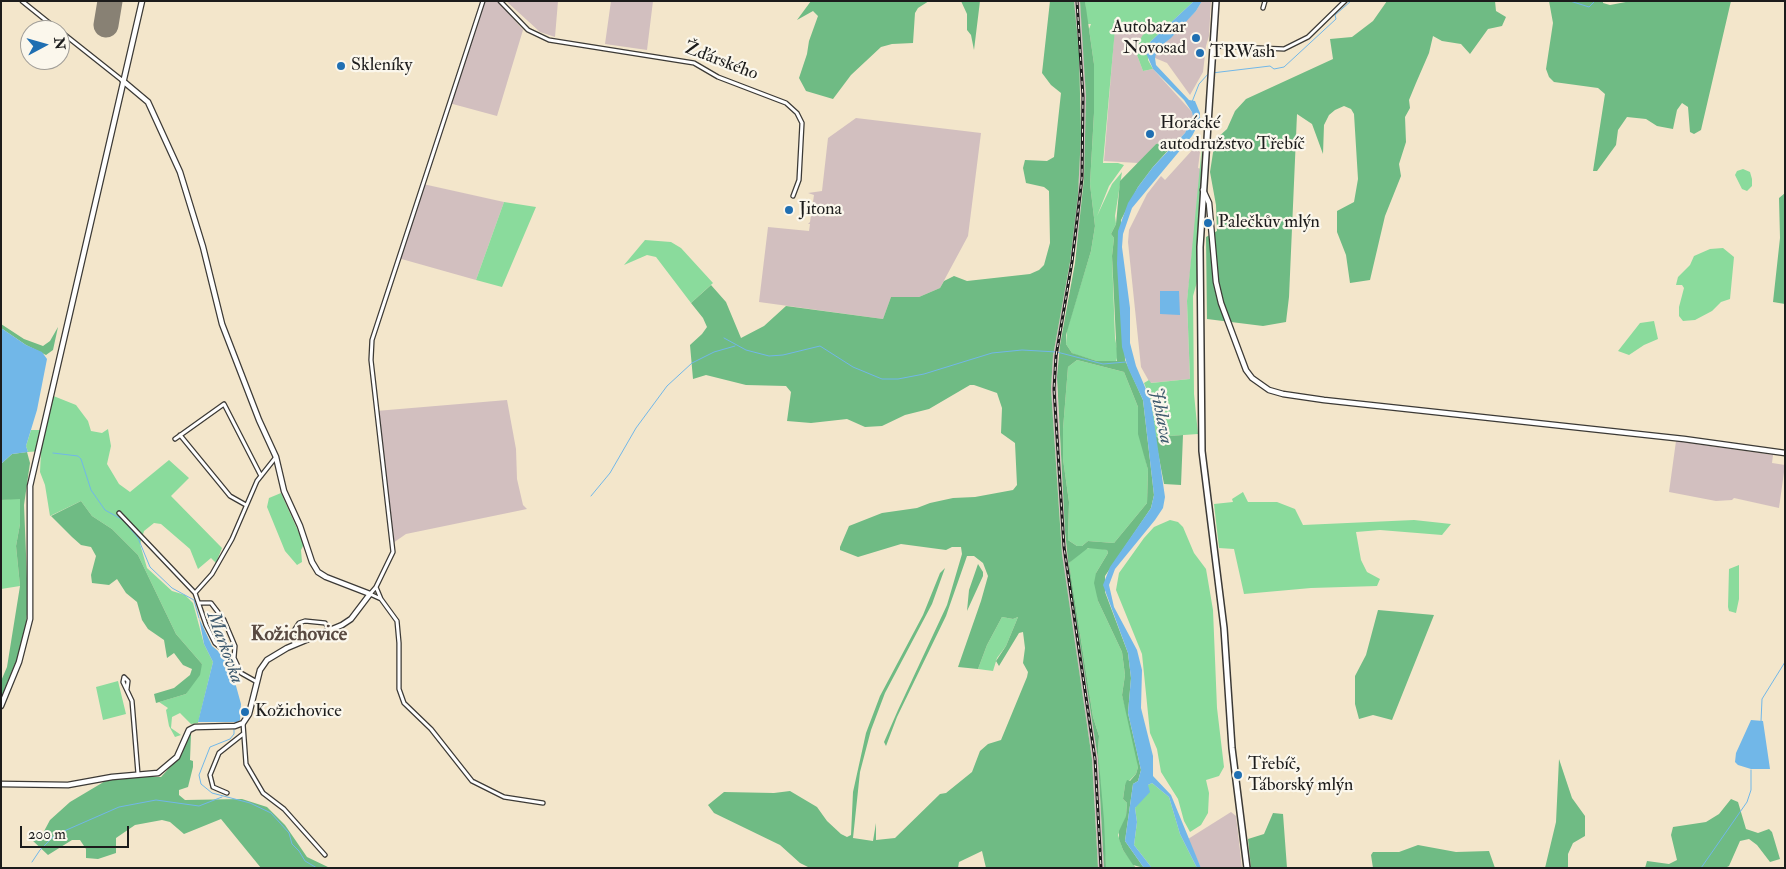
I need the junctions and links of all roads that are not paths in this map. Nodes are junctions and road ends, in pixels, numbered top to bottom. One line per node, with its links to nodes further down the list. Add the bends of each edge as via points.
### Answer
1 (22, 1): 10 (street)
2 (142, 1): 13 (street)
3 (483, 1): 23 (street, via 372,340 394,552)
4 (500, 1): 15 (street, Žďárského, via 528,30 548,40 694,63 786,103 802,123 799,180)
5 (1216, 1): 12 (main road)
6 (1345, 1): 12 (street, via 1308,37 1284,49)
7 (1264, 2): 8 (street); 9 (street)
8 (1270, 4)
9 (1263, 8)
10 (45, 20)
11 (70, 40): 13 (street)
12 (1214, 46): 14 (main road)
13 (123, 81): 19 (street, via 148,102 180,172 204,247 222,324); 33 (street, via 30,486 30,619 20,662)
14 (1203, 190): 18 (street, via 1210,204 1216,282 1221,303 1246,370 1271,391); 41 (main road, via 1200,281 1203,464 1224,628 1232,748)
15 (792, 196)
16 (180, 435): 17 (street); 20 (street, via 224,404); 21 (street, via 230,496)
17 (175, 440)
18 (1785, 453)
19 (276, 457): 20 (street); 25 (street, via 284,491 318,572)
20 (260, 476): 21 (street)
21 (246, 505): 24 (street, via 212,574)
22 (119, 513): 24 (street)
23 (376, 587): 25 (street); 26 (street)
24 (195, 593): 27 (street)
25 (370, 594): 26 (street); 28 (street, via 351,619)
26 (381, 599): 39 (street, via 397,621 398,689 404,703 430,729 472,781 504,797)
27 (199, 603): 30 (street, via 215,643); 30 (street, via 211,603 224,620 234,646)
28 (332, 631): 29 (street); 29 (street, via 325,623 299,623 293,632)
29 (294, 644): 31 (street, via 268,660 260,670)
30 (234, 658): 31 (street, via 241,673)
31 (257, 682): 34 (street, via 249,714)
32 (127, 689): 36 (street, via 131,699)
33 (1, 706)
34 (243, 723): 35 (street); 36 (street, via 195,727 189,730 177,757 162,770 155,774)
35 (244, 734): 38 (street, via 220,753 210,774 213,787); 40 (street, via 246,764 263,793 284,809)
36 (138, 774): 37 (street, via 68,785)
37 (1, 784)
38 (227, 793)
39 (543, 803)
40 (326, 855)
41 (1247, 868)

